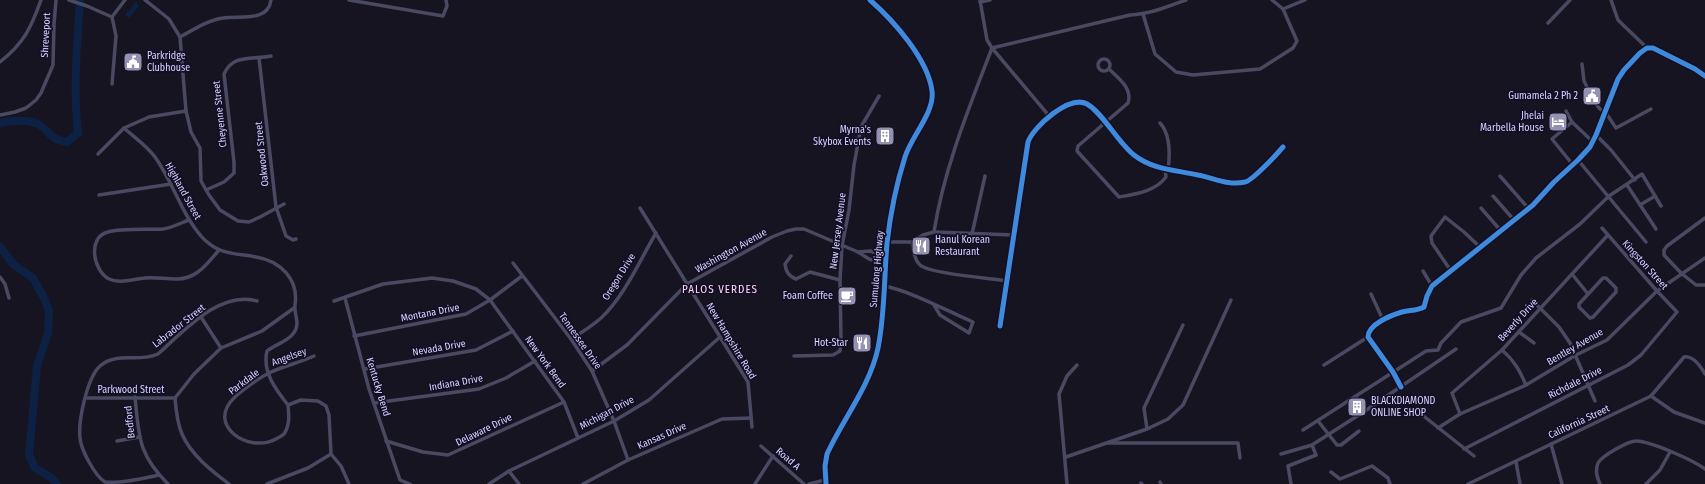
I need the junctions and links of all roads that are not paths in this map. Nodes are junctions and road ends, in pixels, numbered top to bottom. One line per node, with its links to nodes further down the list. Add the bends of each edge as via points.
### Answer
1 (41, 0): 26 (street, via 28,34 13,52)
2 (56, 0): 36 (street, Shreveport, via 53,65 41,93 26,108)
3 (70, 0): 19 (street)
4 (125, 0): 19 (street)
5 (144, 0): 21 (street, via 168,19)
6 (271, 0): 21 (street, via 262,14 254,17 223,18)
7 (349, 0): 8 (street, via 443,16 447,6)
8 (446, 0)
9 (870, 0): 78 (main road, Sumulong Highway, via 886,15 911,47 927,75 932,95 929,110 905,157)
10 (990, 0): 16 (street)
11 (1186, 0): 18 (street)
12 (1272, 0): 17 (street)
13 (1305, 0): 17 (street)
14 (1570, 0): 20 (street)
15 (1611, 0): 23 (street, via 1620,21)
16 (980, 1): 22 (street, via 987,40)
17 (1283, 9): 18 (street, via 1297,41 1293,48 1260,69 1194,76 1176,72 1155,54)
18 (1143, 14): 22 (street)
19 (112, 17): 30 (street, via 116,36)
20 (1548, 23)
21 (180, 37): 33 (street)
22 (992, 48): 37 (street); 72 (street, via 946,175)
23 (1647, 48): 29 (street, via 1671,56); 35 (street, via 1618,79)
24 (271, 56): 25 (street, Cheyenne Street)
25 (260, 58): 54 (street, Cheyenne Street, via 234,60 224,74 234,173 224,182); 62 (street, Oakwood Street)
26 (0, 62)
27 (1582, 64): 35 (street, via 1584,81 1600,109)
28 (1108, 69): 39 (street, via 1125,85 1129,99 1126,106)
29 (1705, 76)
30 (112, 84)
31 (879, 96): 81 (street, New Jersey Avenue, via 862,127)
32 (1651, 109): 35 (street, via 1616,128)
33 (186, 111): 41 (street, via 149,117); 54 (street, via 191,132 200,148 201,181)
34 (1566, 111): 38 (street)
35 (1606, 113): 42 (street)
36 (0, 115)
37 (1050, 117): 39 (street, via 1069,104 1079,102 1089,105); 75 (street, via 1034,130 1028,142)
38 (1572, 122): 43 (street); 47 (street, via 1552,139)
39 (1105, 123): 48 (street, via 1133,155); 48 (street, via 1076,150 1117,197 1145,191 1161,184)
40 (1160, 123): 48 (street, via 1166,129 1168,141)
41 (124, 128): 45 (street); 52 (street, Highland Street, via 154,156)
42 (1596, 135): 43 (street); 51 (street)
43 (1593, 142): 46 (street)
44 (1283, 147): 48 (street, via 1247,182 1218,182 1199,175)
45 (98, 154)
46 (1578, 160): 47 (street); 57 (street)
47 (1573, 165): 65 (street)
48 (1167, 170)
49 (985, 176): 74 (street)
50 (1500, 176): 65 (street)
51 (1635, 180): 53 (street); 58 (street, via 1642,174)
52 (171, 184): 55 (street); 67 (street, Highland Street)
53 (1627, 185): 57 (street); 60 (street)
54 (206, 190): 62 (street, via 220,210 238,221 249,222)
55 (99, 194)
56 (1494, 196): 68 (street)
57 (1609, 196): 80 (street); 138 (street, via 1580,224 1536,258 1521,275 1501,308 1461,322 1441,343 1438,350 1426,351)
58 (1655, 196): 60 (street); 61 (street)
59 (284, 204): 62 (street)
60 (1640, 205): 70 (street)
61 (1661, 206)
62 (276, 207): 77 (street, Oakwood Street, via 286,236)
63 (640, 208): 73 (street, New Hampshire Road)
64 (1481, 208): 71 (street)
65 (1528, 208): 68 (street)
66 (1705, 218): 92 (street, via 1664,250 1664,255)
67 (189, 220): 83 (street, Highland Street, via 202,237); 83 (street, via 165,228 107,232 98,240 95,247 98,267 108,278 118,282 146,278 178,280 202,270)
68 (1514, 220): 71 (street)
69 (1602, 228): 76 (street, Kingston Street)
70 (1656, 229)
71 (1501, 231): 82 (street)
72 (934, 232): 74 (street); 79 (street)
73 (656, 233): 98 (street, New Hampshire Road); 125 (street, Oregon Drive, via 619,296 602,317)
74 (972, 234): 75 (street)
75 (1014, 235): 97 (street)
76 (1607, 236): 93 (street, Beverly Drive); 102 (street, Kingston Street)
77 (296, 239)
78 (888, 242): 79 (street); 86 (main road, Sumulong Highway)
79 (912, 242): 97 (street, via 919,265 931,271)
80 (1646, 242)
81 (842, 246): 84 (street, Washington Avenue); 96 (street, New Jersey Avenue); 98 (street, Washington Avenue, via 804,229 787,230)
82 (1481, 248): 91 (street); 91 (street, via 1445,217 1431,236 1432,243)
83 (219, 250): 113 (street, Highland Street, via 257,257 278,265 292,280 297,296)
84 (858, 252): 86 (street, Washington Avenue, via 870,251); 89 (street, Washington Avenue, via 869,259)
85 (791, 256): 96 (street, via 785,264 790,277 796,279 810,272)
86 (886, 256): 89 (main road, Sumulong Highway)
87 (1705, 258): 92 (street, Bentley Avenue)
88 (512, 263): 94 (street, Tennessee Drive)
89 (886, 264): 100 (main road, Sumulong Highway)
90 (1424, 271): 101 (street)
91 (1451, 271): 101 (street)
92 (1681, 273): 99 (street, via 1696,285); 102 (street, Bentley Avenue)
93 (1572, 274): 104 (street); 114 (street, Beverly Drive)
94 (522, 276): 107 (street, Montana Drive); 125 (street, Tennessee Drive)
95 (0, 277): 105 (street)
96 (840, 280): 132 (street, New Jersey Avenue, via 840,351 832,355)
97 (1008, 280): 119 (street)
98 (687, 284): 123 (street, New Hampshire Road); 137 (street, Washington Avenue, via 627,345)
99 (1705, 285)
100 (884, 286): 112 (street); 188 (main road, Sumulong Highway, via 878,347 873,366 827,454)
101 (1432, 286): 117 (street, via 1426,296 1424,307)
102 (1657, 291): 115 (street, Kingston Street); 130 (street, Bentley Avenue, via 1607,340)
103 (1370, 294): 117 (street)
104 (1588, 294): 104 (street, via 1605,278 1616,288 1616,292 1591,318 1579,307 1580,302)
105 (9, 298)
106 (345, 298): 107 (street, via 383,284 432,278 453,281 476,289); 111 (street); 122 (street, Kentucky Bend)
107 (490, 300): 120 (street, New York Bend); 122 (street, Montana Drive, via 466,314)
108 (1231, 300): 162 (street, via 1183,405 1168,419)
109 (1532, 300): 114 (street)
110 (257, 301): 116 (street, Labrador Street, via 249,298 228,301)
111 (334, 302)
112 (934, 305): 112 (street, via 973,322 969,333 940,315)
113 (294, 308): 127 (street, via 262,331); 139 (street, Highland Street, via 297,325 285,342 267,351)
114 (1540, 308): 121 (street, Beverly Drive); 130 (street, via 1559,327)
115 (1677, 312): 142 (street, Richdale Drive, via 1641,355 1628,365)
116 (201, 317): 127 (street); 147 (street, Labrador Street, via 150,358 116,358 102,365 95,371)
117 (1383, 320): 124 (street, via 1370,331)
118 (1183, 325): 162 (street, via 1144,408)
119 (1000, 326)
120 (513, 331): 133 (street, New York Bend); 136 (street, Nevada Drive, via 476,350)
121 (1519, 332): 126 (street); 129 (street, Beverly Drive)
122 (354, 336): 136 (street, Kentucky Bend)
123 (720, 337): 156 (street, New Hampshire Road, via 748,382); 157 (street, Michigan Drive, via 649,400)
124 (1368, 337): 135 (street); 138 (street)
125 (571, 339): 137 (street, Tennessee Drive)
126 (1534, 343)
127 (221, 348): 148 (street, via 194,374)
128 (1456, 349): 143 (street)
129 (1502, 350): 141 (street, via 1517,366); 155 (street, Beverly Drive, via 1452,393)
130 (1576, 355): 141 (street, Bentley Avenue); 142 (street)
131 (314, 356): 139 (street, Angelsey)
132 (794, 356)
133 (535, 361): 150 (street, New York Bend); 151 (street, Indiana Drive, via 506,378 479,389)
134 (1076, 365): 180 (street, via 1067,376 1059,394)
135 (1324, 365)
136 (364, 369): 151 (street, Kentucky Bend)
137 (592, 371): 157 (street, Tennessee Drive)
138 (1393, 372): 143 (street); 146 (street)
139 (268, 373): 152 (street, via 276,390); 152 (street, Parkdale, via 234,398 225,411 225,424 244,441 257,444 270,442 283,435 289,422)
140 (1705, 374): 144 (street, California Street, via 1692,358 1684,357)
141 (1526, 385): 155 (street, Bentley Avenue)
142 (1587, 386): 149 (street); 174 (street, Richdale Drive)
143 (1401, 387): 154 (street)
144 (1651, 396): 159 (street, via 1674,412); 171 (street, California Street)
145 (136, 397): 147 (street, Parkwood Street); 148 (street, Parkwood Street); 166 (street, Bedford)
146 (1356, 397): 154 (street); 158 (street)
147 (86, 398): 187 (street, Labrador Street, via 80,437 82,450 104,481 124,484)
148 (176, 398): 190 (street, via 177,417 182,435 199,458)
149 (1595, 401)
150 (564, 402): 167 (street, New York Bend); 169 (street, Delaware Drive, via 448,455 423,452)
151 (374, 403): 169 (street, Kentucky Bend)
152 (288, 405): 176 (street, via 301,400 318,400 326,406 329,415)
153 (1416, 410): 161 (street)
154 (1365, 411): 165 (street)
155 (1460, 414): 161 (street, Bentley Avenue)
156 (751, 418): 160 (street, New Hampshire Road); 182 (street, Kansas Drive, via 722,419)
157 (614, 421): 167 (street, Michigan Drive); 182 (street, Tennessee Drive)
158 (1318, 421): 163 (street); 165 (street)
159 (1705, 423)
160 (752, 427)
161 (1438, 428): 174 (street)
162 (1147, 429): 170 (street)
163 (1303, 430)
164 (1359, 431): 165 (street, via 1339,445 1335,445)
165 (1328, 435): 172 (street)
166 (139, 438): 168 (street); 187 (street, Bedford, via 146,457)
167 (578, 438): 185 (street, Michigan Drive)
168 (117, 441)
169 (386, 441): 193 (street, Kentucky Bend, via 400,480)
170 (1105, 443): 180 (street); 181 (street, via 1238,442)
171 (1551, 444): 183 (street, California Street); 205 (street)
172 (1312, 445): 177 (street); 201 (street, via 1316,455 1288,466)
173 (761, 446): 178 (street, Road A)
174 (1464, 448): 179 (street)
175 (1670, 452): 184 (street); 206 (street, via 1648,443 1636,441 1625,444 1599,462 1596,474); 207 (street, via 1660,470)
176 (331, 454): 191 (street, via 308,468); 192 (street, via 341,466)
177 (1281, 454)
178 (773, 456): 197 (street); 198 (street, Road A)
179 (1474, 456)
180 (1066, 457): 200 (street)
181 (1240, 458)
182 (628, 460): 196 (street, Kansas Drive)
183 (1516, 462): 203 (street, California Street); 204 (street)
184 (1705, 470)
185 (509, 471): 194 (street, Michigan Drive); 195 (street)
186 (1331, 472): 202 (street, via 1340,479 1372,466 1388,478)
187 (159, 475): 189 (street, Bedford)
188 (826, 482): 199 (street)
189 (168, 484)
190 (229, 484)
191 (267, 484)
192 (348, 484)
193 (410, 484)
194 (489, 484)
195 (519, 484)
196 (583, 484)
197 (755, 484)
198 (804, 484)
199 (809, 484)
200 (1067, 484)
201 (1291, 484)
202 (1390, 484)
203 (1468, 484)
204 (1520, 484)
205 (1562, 484)
206 (1600, 484)
207 (1646, 484)

